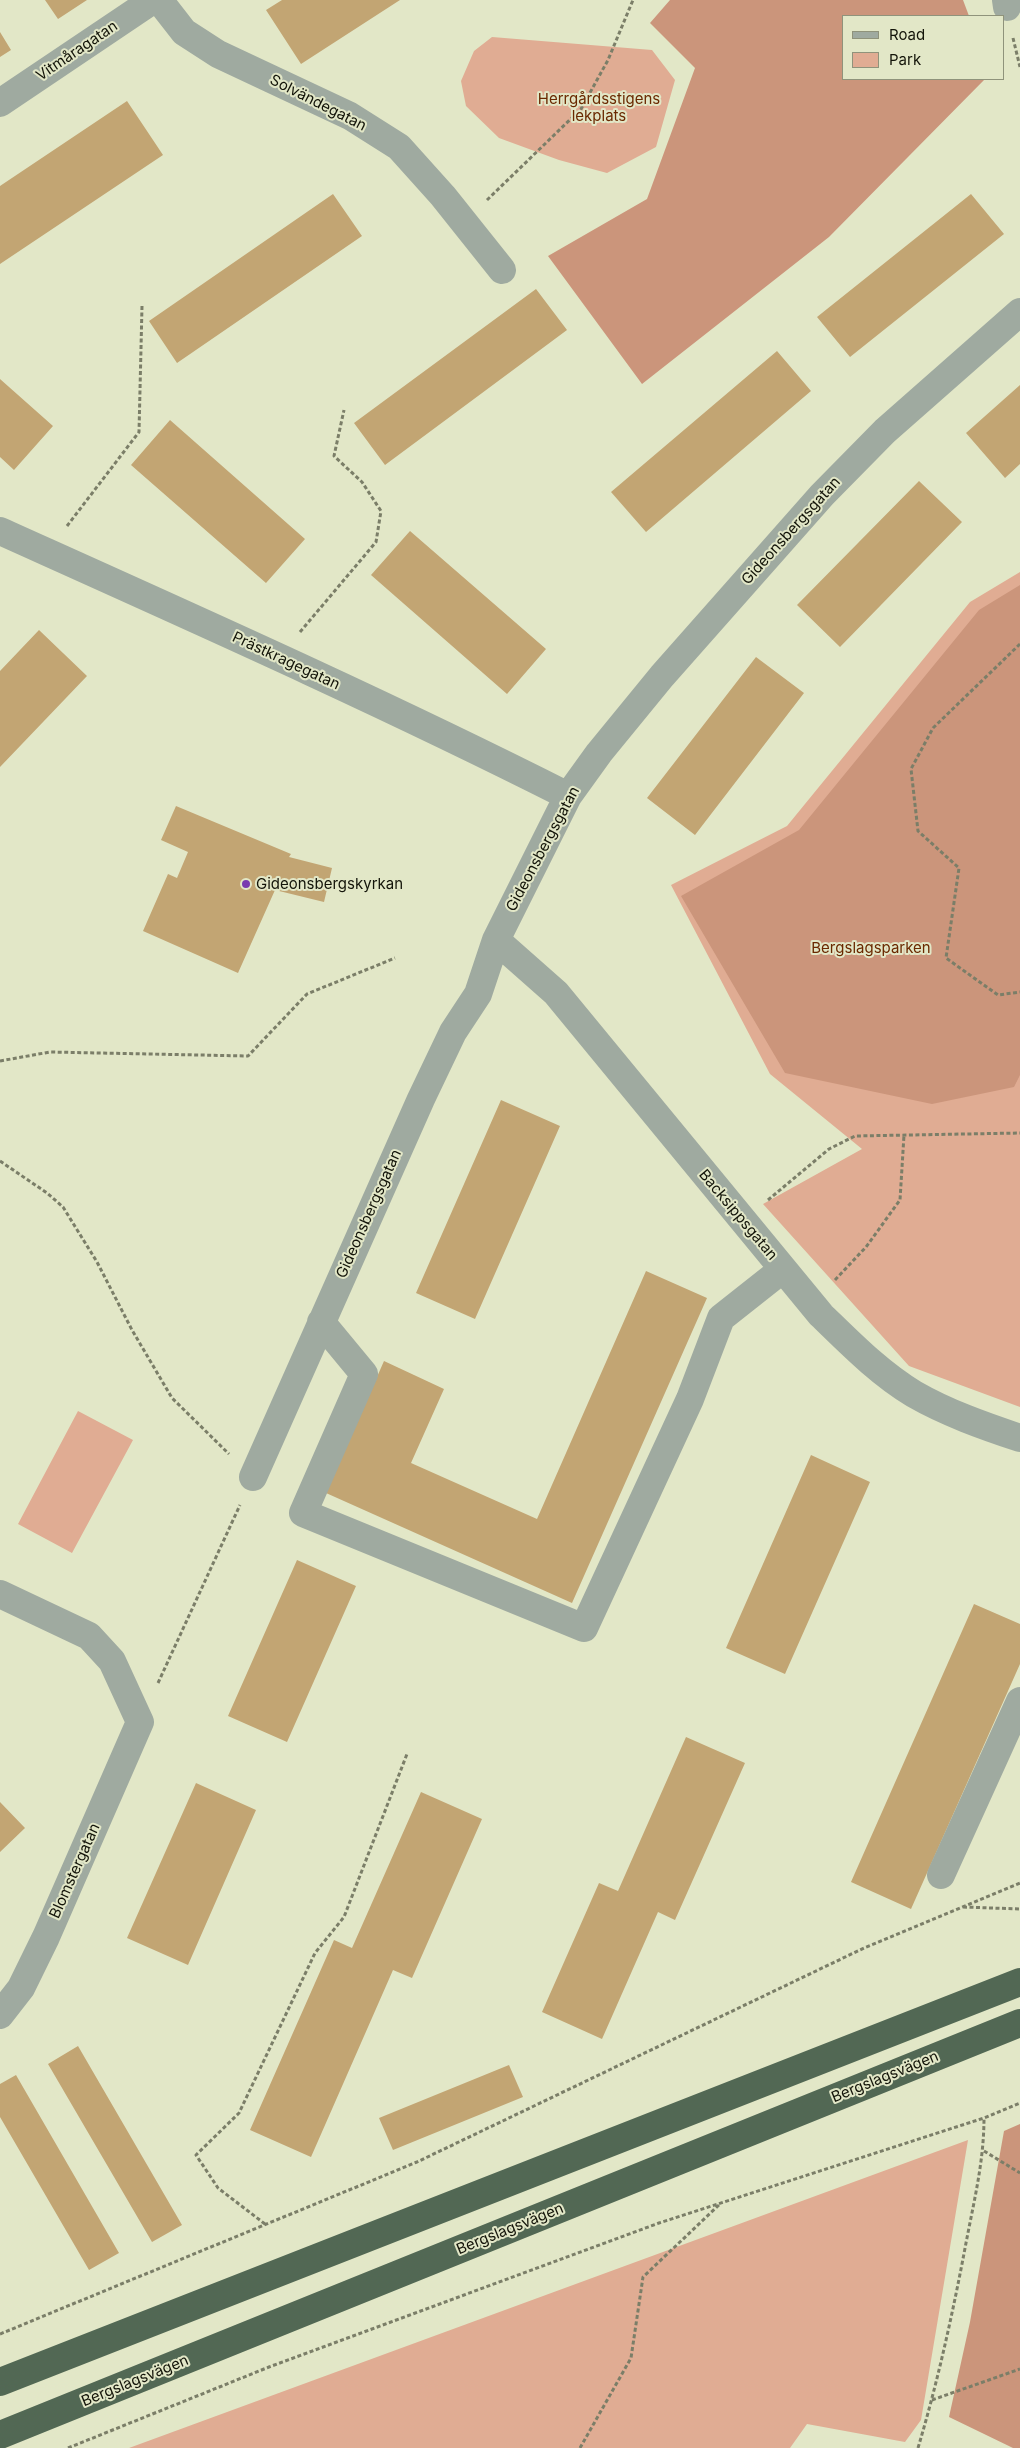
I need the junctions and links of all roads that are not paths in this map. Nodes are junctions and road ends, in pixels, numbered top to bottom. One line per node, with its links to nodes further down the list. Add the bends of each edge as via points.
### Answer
1 (154, 0): 3 (street, Vitmåragatan)
2 (159, 0): 4 (street, Solvändegatan, via 184,32 218,54 350,116 399,147)
3 (0, 103)
4 (502, 270)
5 (1020, 312): 7 (street, Gideonsbergsgatan, via 885,432 822,495 662,676)
6 (0, 531): 7 (street, Prästkragegatan, via 279,657)
7 (568, 796): 8 (street, Gideonsbergsgatan)
8 (496, 940): 9 (street, Backsippsgatan, via 556,993); 10 (street, Gideonsbergsgatan, via 478,994 453,1032 420,1099)
9 (783, 1270): 10 (street, via 721,1318 690,1399 584,1628 303,1513 364,1374); 11 (street, Backsippsgatan, via 867,1360 914,1394 973,1422)
10 (322, 1322): 12 (street, Gideonsbergsgatan)
11 (1020, 1438)
12 (252, 1477)
13 (0, 1594): 17 (street, Blomstergatan, via 89,1636 112,1661 140,1722 46,1936 21,1988)
14 (1020, 1701): 15 (street)
15 (941, 1875)
16 (1020, 1982): 19 (highway)
17 (0, 2015)
18 (1020, 2023): 20 (highway, Bergslagsvägen)
19 (0, 2382)
20 (0, 2435)

